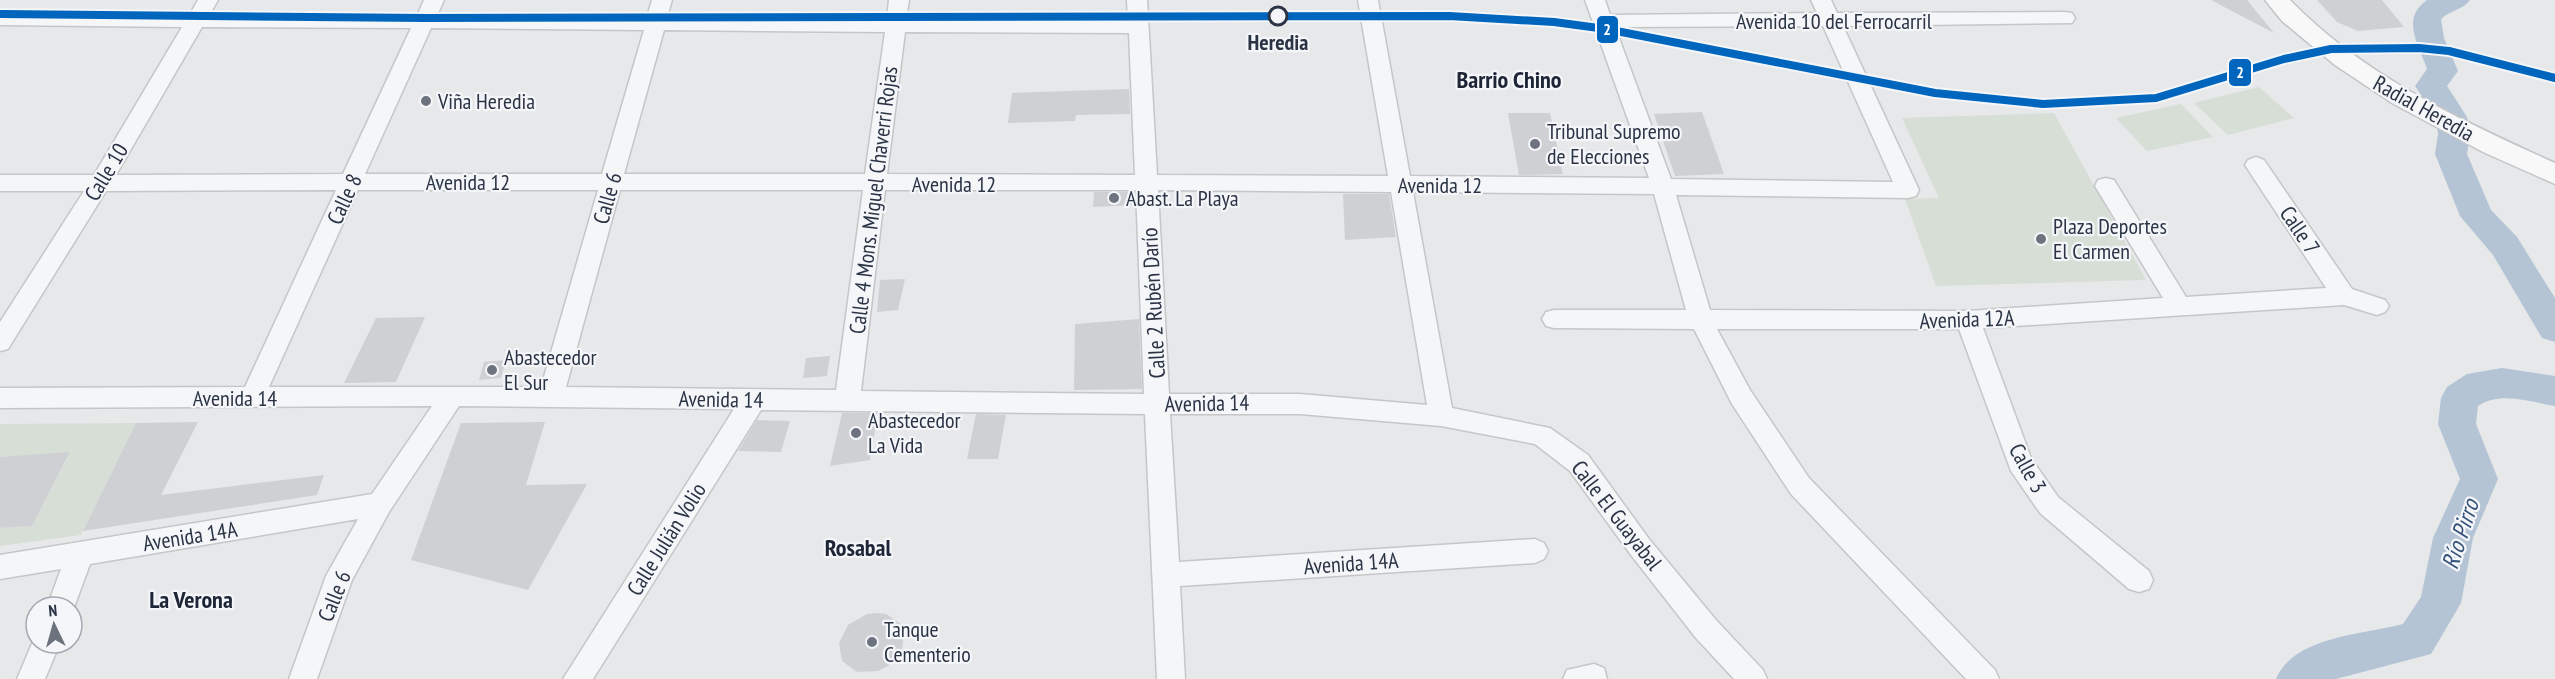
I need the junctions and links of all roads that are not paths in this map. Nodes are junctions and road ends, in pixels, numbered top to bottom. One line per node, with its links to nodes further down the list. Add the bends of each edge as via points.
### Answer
1 (1137, 0): 15 (street, Calle 2 Rubén Darío)
2 (1368, 0): 24 (street)
3 (1595, 0): 13 (street)
4 (1821, 0): 14 (street)
5 (2052, 0): 14 (street, Avenida 10 del Ferrocarril, via 2065,18)
6 (2277, 0): 17 (main road, Radial Heredia, via 2365,75 2425,112)
7 (0, 10): 8 (street)
8 (202, 11): 9 (street); 12 (street); 21 (street, Calle 10)
9 (429, 12): 10 (street); 18 (street, Calle 8)
10 (659, 12): 11 (street); 19 (street, Calle 6)
11 (897, 12): 15 (street); 22 (street, Calle 4 Mons. Miguel Chaverri Rojas)
12 (0, 19)
13 (1603, 21): 14 (street, Avenida 10 del Ferrocarril); 25 (street)
14 (1832, 21): 25 (street, Avenida 12, via 1908,190)
15 (1137, 27): 23 (street, Calle 2 Rubén Darío)
16 (2256, 165): 27 (street, Calle 7)
17 (2555, 174)
18 (352, 182): 19 (street, Avenida 12); 21 (street, Avenida 12); 37 (street, Calle 8)
19 (611, 182): 22 (street, Avenida 12); 35 (street, Calle 6)
20 (0, 183): 21 (street, Avenida 12)
21 (100, 183): 33 (street, Calle 10)
22 (875, 184): 23 (street, Avenida 12); 39 (street, Calle 4 Mons. Miguel Chaverri Rojas)
23 (1148, 184): 24 (street, Avenida 12); 40 (street, Calle 2 Rubén Darío)
24 (1400, 185): 25 (street, Avenida 12); 41 (street)
25 (1663, 186): 31 (street)
26 (2106, 186): 29 (street)
27 (2344, 296): 28 (street, Avenida 12A); 29 (street, Avenida 12A)
28 (2377, 306)
29 (2181, 308): 32 (street, Avenida 12A)
30 (1554, 319): 31 (street, Avenida 12A)
31 (1701, 320): 32 (street, Avenida 12A); 55 (street, via 1741,397 1800,486)
32 (1968, 320): 47 (street, Calle 3, via 2020,463 2049,505)
33 (0, 342)
34 (452, 396): 35 (street, Avenida 14); 37 (street, Avenida 14); 42 (street, Calle 6)
35 (551, 397): 38 (street, Avenida 14)
36 (0, 398): 37 (street, Avenida 14)
37 (252, 398)
38 (754, 399): 39 (street, Avenida 14); 52 (street, Calle Julián Volio)
39 (847, 400): 40 (street, Avenida 14)
40 (1158, 404): 41 (street, Avenida 14, via 1271,402); 46 (street, Calle 2 Rubén Darío)
41 (1441, 416): 54 (street, Calle El Guayabal, via 1541,435 1579,463 1677,592)
42 (380, 504): 44 (street, Avenida 14A); 51 (street, Calle 6, via 340,576)
43 (1535, 551): 46 (street, Avenida 14A)
44 (80, 554): 45 (street, Avenida 14A); 48 (street)
45 (0, 567)
46 (1166, 574): 53 (street, Calle 2 Rubén Darío)
47 (2139, 580)
48 (65, 595)
49 (41, 655): 50 (street)
50 (31, 679)
51 (303, 679)
52 (577, 679)
53 (1171, 679)
54 (1753, 679)
55 (1985, 679)

